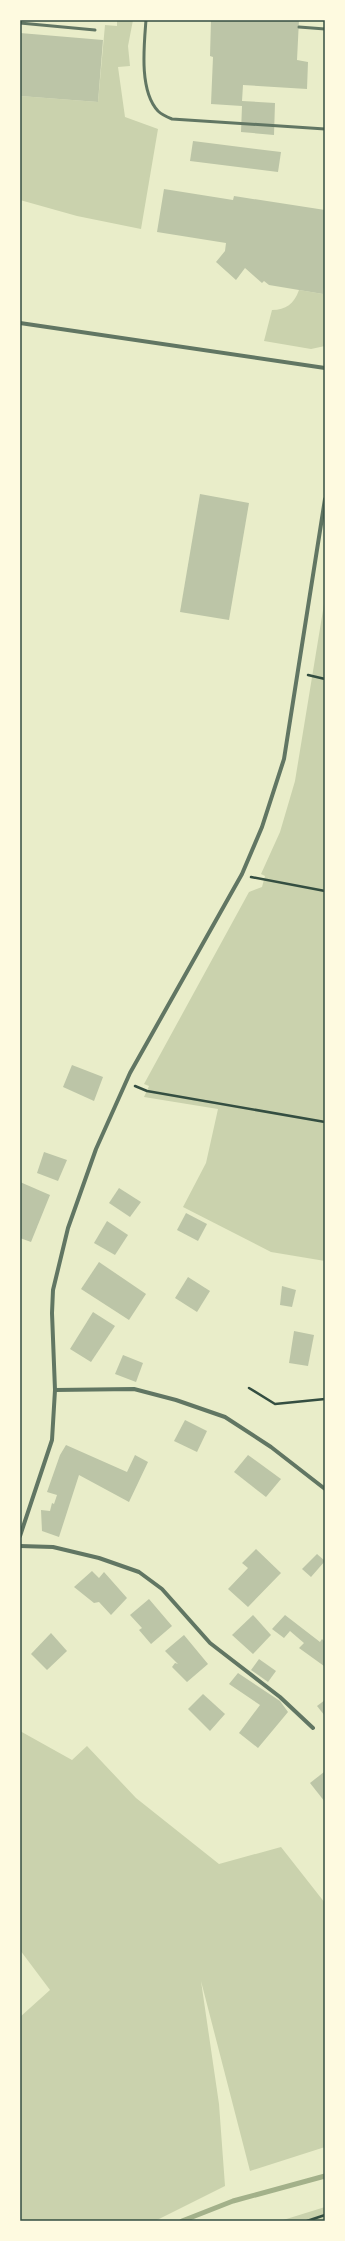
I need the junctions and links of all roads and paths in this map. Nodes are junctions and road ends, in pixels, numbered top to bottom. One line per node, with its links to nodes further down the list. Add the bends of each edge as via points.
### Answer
1 (146, 20): 6 (lane, via 146,89 151,103 159,113 172,119)
2 (20, 23): 5 (lane)
3 (299, 27): 4 (lane)
4 (325, 29)
5 (95, 30)
6 (325, 129)
7 (20, 323): 8 (street)
8 (325, 368)
9 (325, 499): 10 (street)
10 (296, 673): 11 (path); 12 (street, via 284,759 262,827)
11 (325, 678)
12 (242, 874): 13 (path, via 264,881); 14 (street)
13 (325, 891)
14 (125, 1083): 15 (path, via 147,1091); 17 (street, via 80,1190 59,1261 53,1290 52,1313)
15 (325, 1122)
16 (248, 1388): 18 (path, via 275,1404)
17 (55, 1390): 19 (street, via 134,1389 225,1417 271,1447); 20 (street, via 52,1440)
18 (325, 1399)
19 (325, 1489)
20 (20, 1536)
21 (20, 1546): 22 (street, via 53,1547 99,1558 139,1572 162,1589 210,1643 280,1697)
22 (313, 1728)
23 (325, 2215): 24 (path)
24 (307, 2221)

